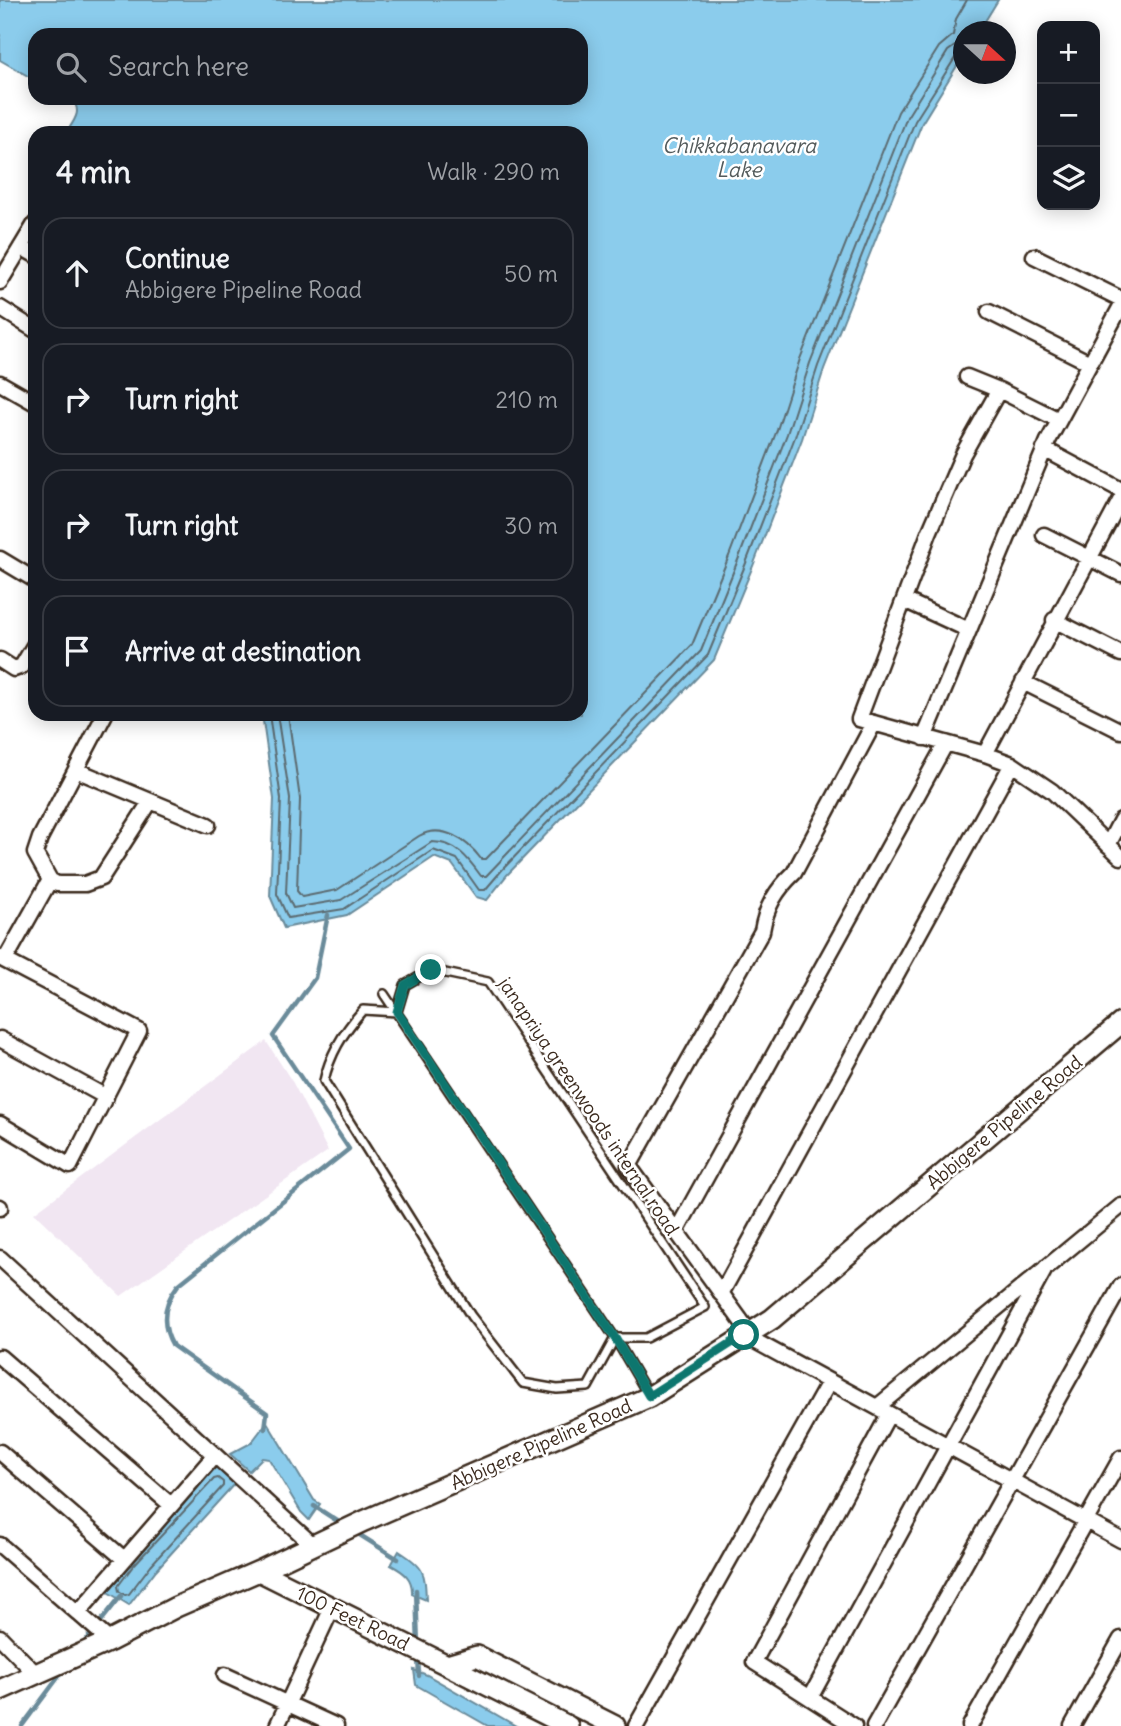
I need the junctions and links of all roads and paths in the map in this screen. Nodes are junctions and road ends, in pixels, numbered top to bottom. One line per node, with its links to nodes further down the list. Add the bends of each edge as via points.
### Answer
1 (28, 236): 2 (street)
2 (21, 247): 3 (street); 5 (street)
3 (28, 251)
4 (1034, 256): 6 (street)
5 (0, 282)
6 (1121, 299)
7 (1121, 306): 10 (street)
8 (0, 308): 11 (street)
9 (989, 312): 12 (street)
10 (1117, 323): 12 (street)
11 (28, 326)
12 (1090, 363): 17 (street)
13 (967, 377): 15 (street)
14 (0, 383): 16 (street)
15 (999, 390): 17 (street); 26 (street, via 963,454)
16 (28, 399)
17 (1059, 420): 18 (street)
18 (1044, 449): 19 (street); 28 (street)
19 (1121, 490)
20 (1121, 499): 22 (street)
21 (1044, 535): 22 (street)
22 (1091, 558): 24 (street); 27 (street)
23 (0, 559): 25 (street)
24 (1121, 574)
25 (28, 576)
26 (904, 600): 28 (street); 34 (street, via 859,719)
27 (1054, 620): 29 (street); 32 (street)
28 (969, 630): 36 (street)
29 (1121, 653)
30 (28, 656): 31 (street, via 22,666 13,668)
31 (0, 660)
32 (1023, 682): 35 (street); 38 (street)
33 (101, 721): 40 (street)
34 (874, 723): 36 (street); 55 (street, via 794,873 776,892 762,931 629,1166)
35 (1121, 731)
36 (924, 738): 37 (street)
37 (946, 744): 38 (street); 55 (street)
38 (985, 754): 39 (street)
39 (1012, 765): 44 (street, via 1052,791); 59 (street)
40 (76, 770): 41 (street); 46 (street, via 35,853)
41 (150, 802): 43 (street); 46 (street, via 101,878 85,884)
42 (1121, 820): 44 (street)
43 (208, 825)
44 (1108, 845): 45 (street)
45 (1121, 857)
46 (50, 880): 47 (street)
47 (2, 959): 52 (street, via 139,1031)
48 (384, 993): 49 (lane)
49 (397, 1012): 61 (lane); 61 (lane, via 363,1010 344,1032 324,1081 471,1316 523,1383 557,1389 588,1387); 61 (lane, janapriya greenwoods internal road, via 405,985 431,970 488,982 705,1307 646,1338)
50 (1121, 1023): 60 (main road, Abbigere Pipeline Road, via 772,1319)
51 (0, 1039): 52 (street)
52 (106, 1097): 53 (street, via 71,1166)
53 (0, 1124)
54 (1121, 1206): 57 (street)
55 (676, 1232): 59 (street)
56 (0, 1258): 68 (street)
57 (1046, 1267): 65 (street); 66 (street)
58 (1121, 1286): 70 (street)
59 (721, 1294): 60 (street)
60 (747, 1334): 64 (main road, Abbigere Pipeline Road); 65 (street)
61 (615, 1338): 64 (lane)
62 (0, 1357): 71 (street)
63 (828, 1384): 93 (street)
64 (649, 1396): 75 (main road, Abbigere Pipeline Road)
65 (883, 1410): 66 (street); 87 (street, via 754,1662)
66 (950, 1447): 70 (street); 87 (street)
67 (0, 1452): 76 (street)
68 (215, 1455): 71 (street); 75 (street)
69 (1121, 1458): 72 (street)
70 (1012, 1480): 72 (street); 95 (street)
71 (171, 1505): 76 (street)
72 (1085, 1521): 73 (street); 96 (street)
73 (1121, 1540)
74 (0, 1545): 79 (street)
75 (314, 1546): 77 (main road, Abbigere Pipeline Road)
76 (124, 1559): 79 (street)
77 (259, 1571): 78 (main road, 100 Feet Road); 82 (main road, Abbigere Pipeline Road, via 176,1606)
78 (332, 1608): 83 (main road, 100 Feet Road); 88 (street)
79 (78, 1613): 82 (street)
80 (0, 1637): 84 (street)
81 (1121, 1639): 97 (street)
82 (110, 1641): 84 (main road, Abbigere Pipeline Road)
83 (447, 1665): 91 (main road, 100 Feet Road); 92 (main road, via 477,1656)
84 (45, 1669): 86 (main road, Abbigere Pipeline Road)
85 (225, 1675): 88 (street)
86 (0, 1690)
87 (810, 1698): 94 (street)
88 (288, 1704): 89 (street); 90 (street)
89 (277, 1726)
90 (337, 1726)
91 (568, 1726)
92 (615, 1726)
93 (636, 1726)
94 (853, 1726)
95 (874, 1726)
96 (970, 1726)
97 (1072, 1726)

